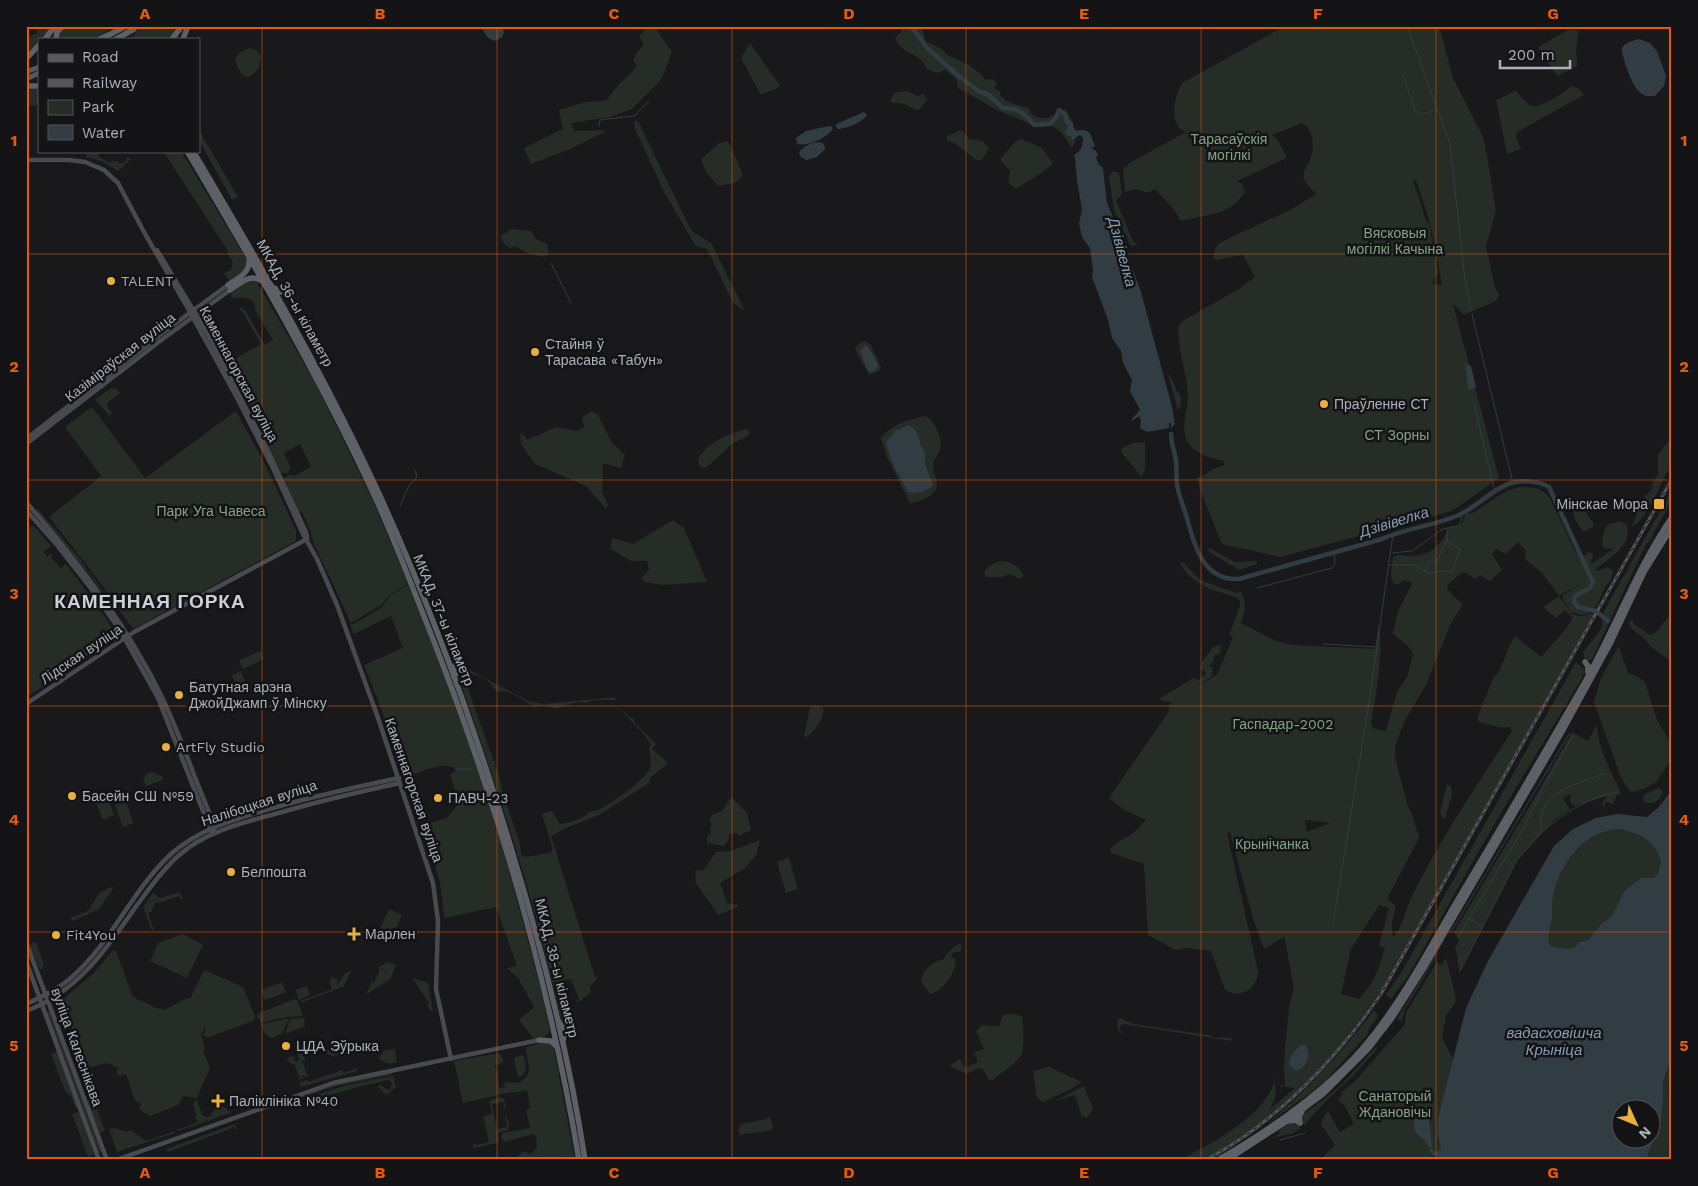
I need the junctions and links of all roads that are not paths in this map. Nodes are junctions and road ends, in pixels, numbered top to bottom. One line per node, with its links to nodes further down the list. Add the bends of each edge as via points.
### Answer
1 (55, 26): 9 (highway)
2 (63, 26): 10 (highway)
3 (113, 26): 13 (highway)
4 (119, 26): 14 (highway)
5 (126, 26): 11 (highway, bridge)
6 (182, 26): 15 (highway)
7 (188, 26): 16 (highway)
8 (136, 27): 12 (highway, bridge)
9 (46, 38)
10 (56, 38)
11 (104, 38)
12 (118, 38)
13 (119, 38)
14 (126, 38)
15 (173, 38)
16 (183, 38)
17 (38, 46): 18 (highway)
18 (26, 59)
19 (38, 67): 20 (main road)
20 (26, 72)
21 (38, 73): 22 (main road)
22 (26, 79)
23 (187, 152): 26 (highway)
24 (193, 152): 26 (highway)
25 (26, 160): 32 (main road, Каменнагорская вуліца, via 81,161 109,174 118,183)
26 (204, 175): 27 (highway, МКАД, 36-ы кіламетр); 29 (highway, МКАД, 36-ы кіламетр)
27 (247, 251): 28 (highway, МКАД, 36-ы кіламетр); 30 (highway, via 249,262 246,271)
28 (265, 284): 30 (highway, via 259,279 247,278); 35 (highway, МКАД, 36-ы кіламетр)
29 (273, 287): 31 (highway, МКАД, 36-ы кіламетр); 31 (highway, via 288,292)
30 (229, 288): 32 (main road, Казіміраўская вуліца)
31 (284, 306): 35 (highway, МКАД, 36-ы кіламетр)
32 (193, 313): 33 (main road, Казіміраўская вуліца); 34 (main road, Казіміраўская вуліца); 41 (main road, Каменнагорская вуліца, via 265,446)
33 (26, 439)
34 (26, 444)
35 (353, 447): 47 (highway, МКАД, 37-ы кіламетр, via 418,601); 47 (highway, МКАД, 37-ы кіламетр, via 390,519 450,665 459,668 454,677)
36 (26, 502): 39 (main road)
37 (26, 510): 39 (main road)
38 (1672, 517): 43 (highway, via 1640,570)
39 (37, 518): 42 (main road, via 96,587)
40 (1672, 527): 66 (highway, via 1641,578 1564,730 1404,1001 1368,1049 1330,1088)
41 (307, 539): 42 (main road, Лідская вуліца); 46 (main road, Каменнагорская вуліца, via 337,605)
42 (126, 637): 45 (main road, Лідская вуліца); 48 (main road, via 167,714)
43 (1599, 656): 44 (highway); 44 (highway, via 1585,662 1589,669)
44 (1586, 680): 74 (highway, via 1399,999 1376,1032 1343,1069 1311,1097)
45 (26, 704)
46 (399, 781): 48 (main road, Налібоцкая вуліца, via 312,797); 49 (main road, Налібоцкая вуліца, via 314,802); 65 (main road, Каменнагорская вуліца, via 435,892 438,921 436,989)
47 (497, 807): 60 (highway, МКАД, 38-ы кіламетр, via 530,911); 61 (highway, МКАД, 38-ы кіламетр)
48 (211, 828): 49 (main road); 50 (main road, Налібоцкая вуліца, via 185,842 165,860)
49 (214, 833): 51 (main road, Налібоцкая вуліца, via 170,863)
50 (125, 912): 51 (main road); 54 (main road, Налібоцкая вуліца, via 86,963 64,984)
51 (130, 915): 56 (main road, Налібоцкая вуліца, via 90,968)
52 (26, 942): 54 (main road, вуліца Калеснікава)
53 (26, 962): 55 (main road, вуліца Калеснікава)
54 (46, 994): 55 (main road, Налібоцкая вуліца); 56 (main road, вуліца Калеснікава)
55 (40, 998): 57 (main road, Налібоцкая вуліца); 58 (main road, вуліца Калеснікава)
56 (48, 1001): 58 (main road, Налібоцкая вуліца); 70 (main road, вуліца Калеснікава)
57 (26, 1004)
58 (42, 1004): 59 (main road, Налібоцкая вуліца); 69 (main road, вуліца Калеснікава)
59 (26, 1011)
60 (558, 1020): 63 (highway, МКАД, 38-ы кіламетр); 63 (highway, via 570,1030 564,1035)
61 (552, 1025): 62 (highway, via 549,1035); 64 (highway, МКАД, 38-ы кіламетр)
62 (539, 1040): 64 (highway, via 551,1041); 65 (main road)
63 (563, 1043): 68 (highway, МКАД, 38-ы кіламетр)
64 (557, 1049): 68 (highway, МКАД, 38-ы кіламетр)
65 (451, 1057): 71 (main road, via 333,1082)
66 (1304, 1108): 67 (highway); 67 (highway, via 1299,1117 1300,1123 1295,1120)
67 (1284, 1123): 75 (highway)
68 (579, 1140): 72 (highway); 73 (highway)
69 (99, 1160)
70 (107, 1160)
71 (116, 1160)
72 (579, 1160)
73 (585, 1160)
74 (1218, 1160)
75 (1228, 1160)

